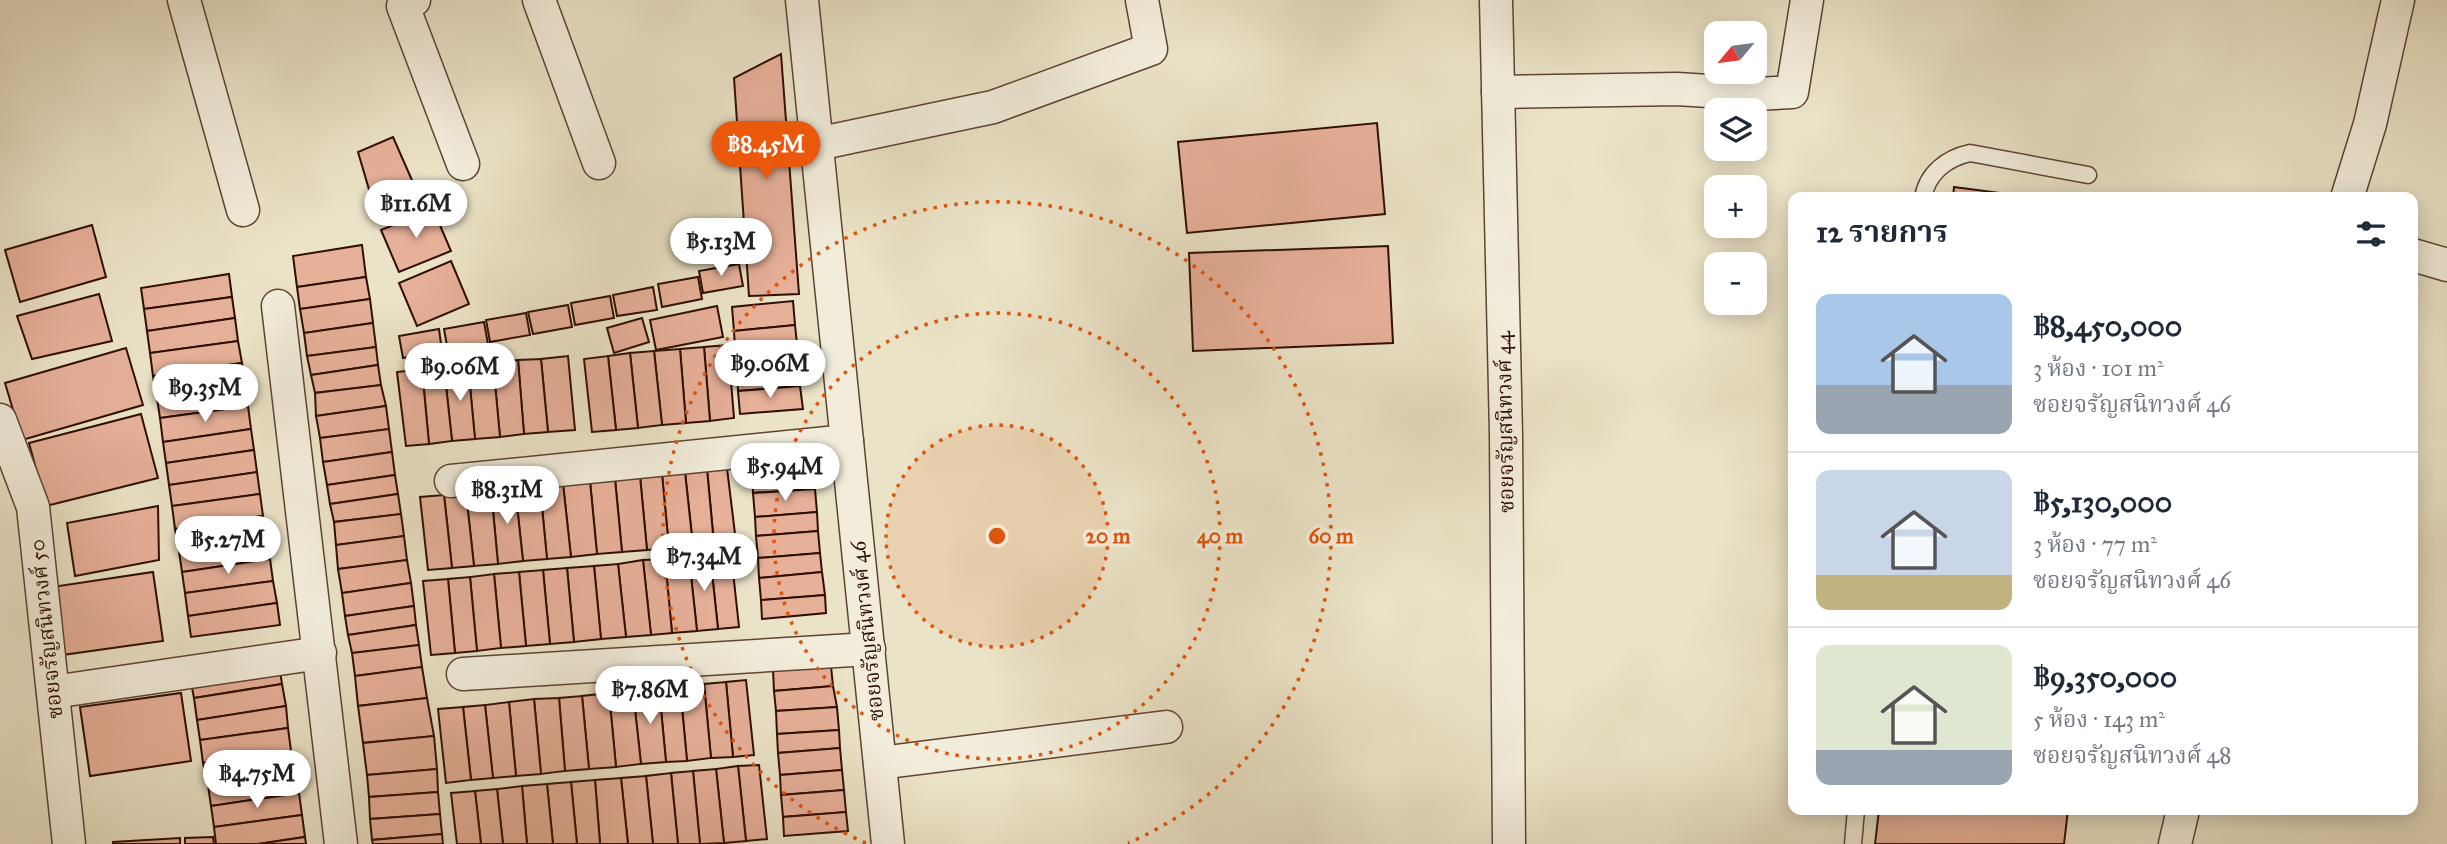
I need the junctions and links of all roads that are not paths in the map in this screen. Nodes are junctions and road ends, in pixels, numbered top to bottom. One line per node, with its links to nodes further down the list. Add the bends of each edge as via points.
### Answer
1 (184, 0): 16 (street)
2 (414, 0): 12 (street, via 403,5)
3 (539, 0): 11 (street)
4 (802, 0): 10 (street, ซอยจรัญสนิทวงศ์ 46)
5 (1142, 0): 10 (street, via 1151,49 993,107)
6 (1496, 0): 9 (street, ซอยจรัญสนิทวงศ์ 44)
7 (1807, 0): 9 (street, via 1792,92)
8 (2398, 0): 15 (street, via 2370,124)
9 (1498, 92): 34 (street, ซอยจรัญสนิทวงศ์ 44)
10 (817, 144): 21 (street, ซอยจรัญสนิทวงศ์ 46)
11 (599, 163)
12 (463, 164)
13 (2088, 175): 14 (lane, via 1970,153 1939,168)
14 (1924, 192)
15 (2349, 192)
16 (243, 210)
17 (2418, 255): 18 (street)
18 (2447, 264)
19 (278, 306): 24 (street)
20 (0, 420): 26 (street, ซอยจรัญสนิทวงศ์ 50, via 33,507)
21 (847, 441): 22 (street); 23 (street, ซอยจรัญสนิทวงศ์ 46)
22 (451, 481)
23 (869, 649): 25 (street); 28 (street, ซอยจรัญสนิทวงศ์ 46)
24 (320, 653): 26 (street); 32 (street)
25 (463, 674)
26 (53, 691): 31 (street, ซอยจรัญสนิทวงศ์ 50)
27 (1166, 727): 28 (street)
28 (880, 763): 33 (street, ซอยจรัญสนิทวงศ์ 46)
29 (1856, 815): 35 (lane)
30 (2182, 815): 36 (street)
31 (69, 844)
32 (341, 844)
33 (888, 844)
34 (1509, 844)
35 (1853, 844)
36 (2175, 844)

